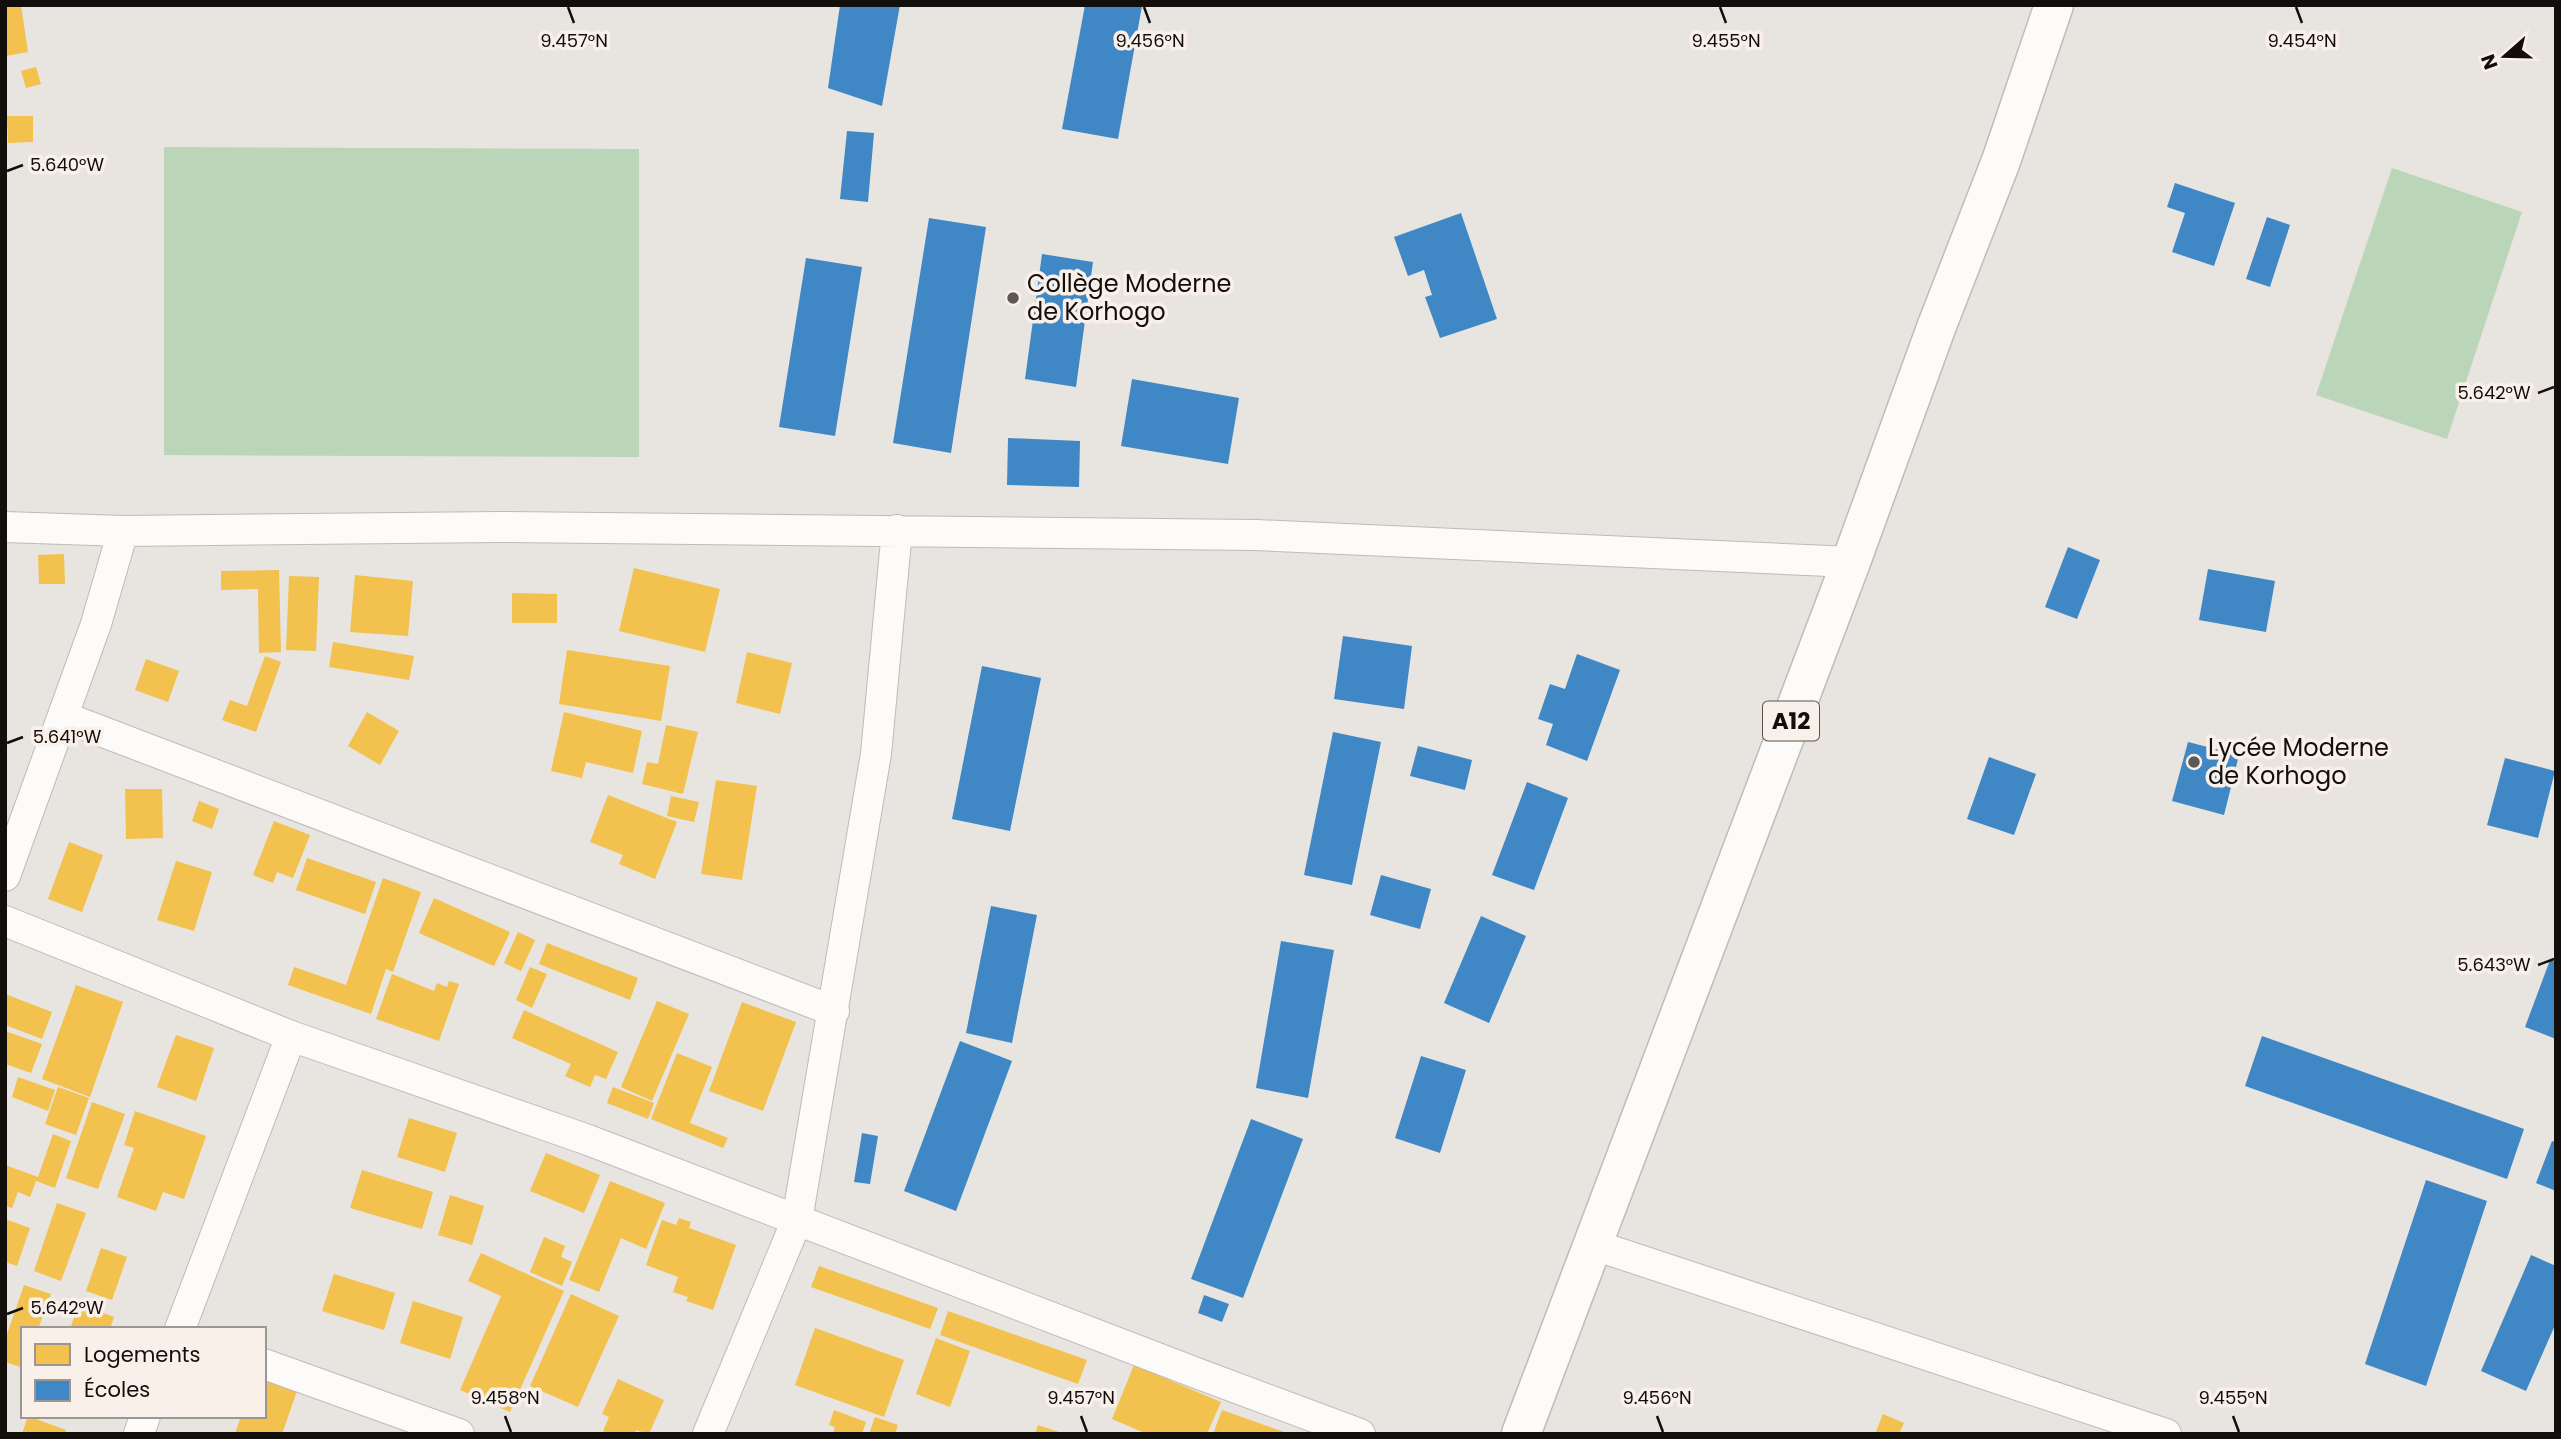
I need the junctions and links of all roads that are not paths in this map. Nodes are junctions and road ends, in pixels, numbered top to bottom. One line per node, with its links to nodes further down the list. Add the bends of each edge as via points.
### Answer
1 (2054, 5): 5 (main road, A12, via 2001,161)
2 (5, 527): 4 (street)
3 (897, 530): 4 (street, via 485,527); 5 (street, via 1256,535); 9 (street, via 876,754)
4 (123, 531): 6 (street)
5 (1851, 562): 12 (main road, A12)
6 (64, 717): 7 (street); 9 (street)
7 (5, 876)
8 (5, 921): 10 (street)
9 (834, 1011): 11 (street)
10 (290, 1035): 11 (street, via 588,1140); 13 (street)
11 (797, 1220): 17 (street); 18 (street)
12 (1591, 1244): 15 (street); 19 (main road, A12)
13 (181, 1327)
14 (266, 1365): 16 (street)
15 (2146, 1431)
16 (459, 1434)
17 (708, 1434)
18 (1360, 1434)
19 (1521, 1434)

